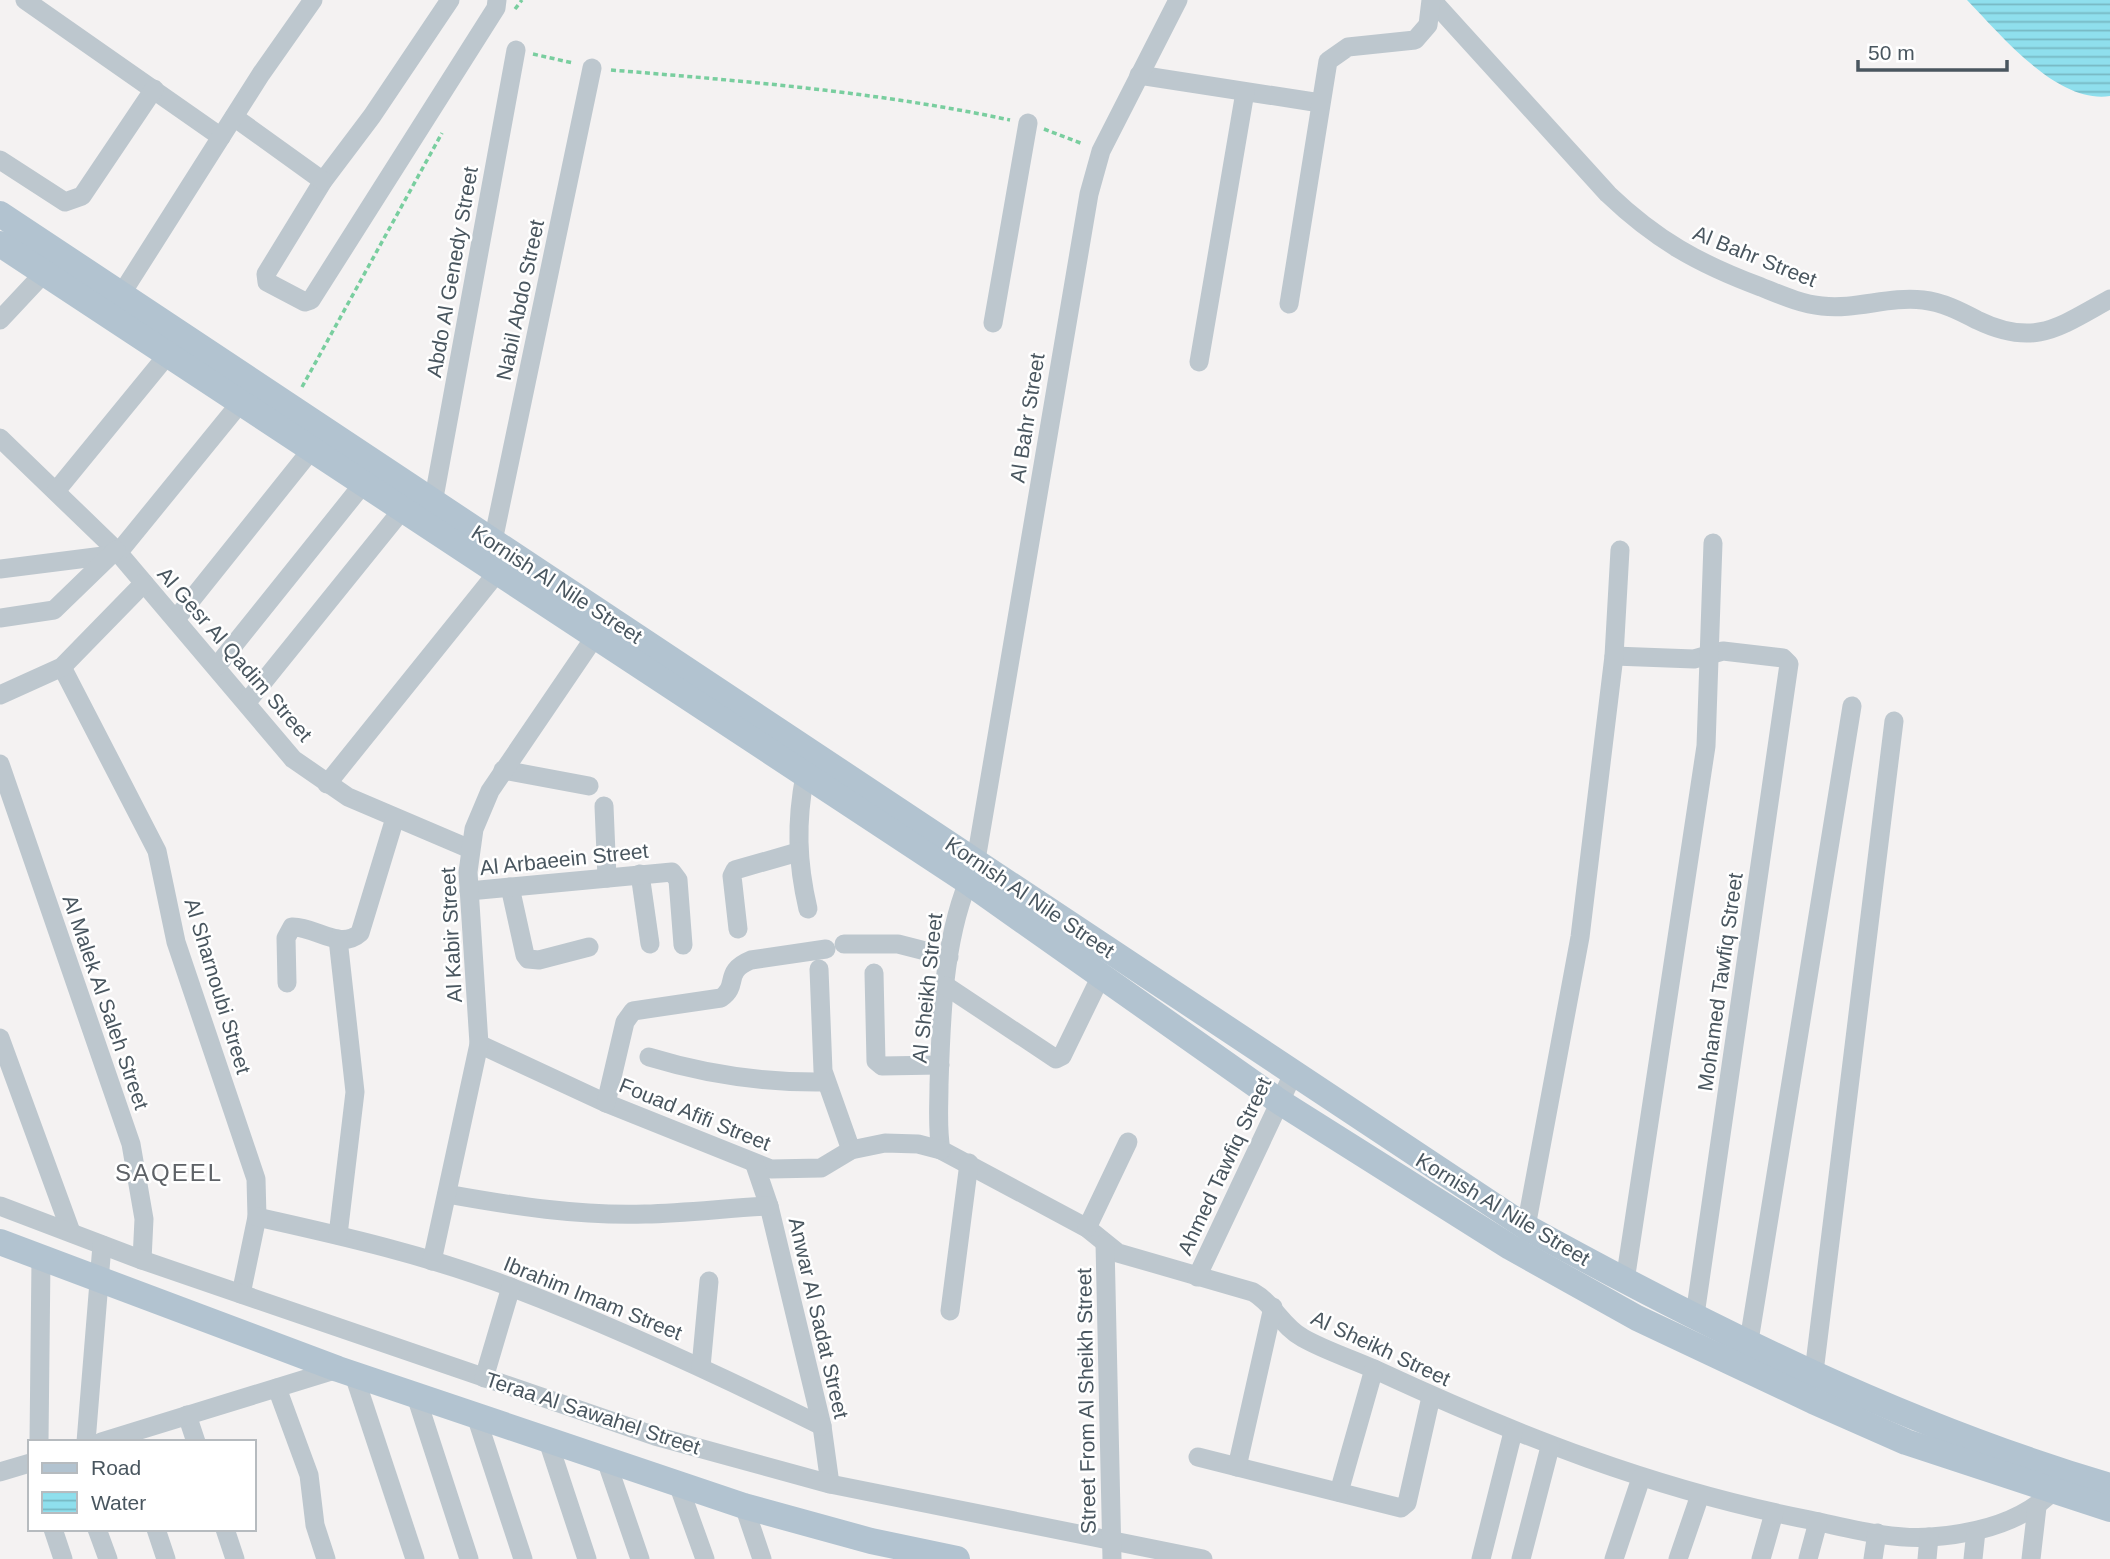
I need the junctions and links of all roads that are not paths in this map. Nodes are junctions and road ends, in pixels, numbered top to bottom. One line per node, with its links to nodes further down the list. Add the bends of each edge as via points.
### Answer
1 (25, 0): 10 (street)
2 (313, 0): 13 (street)
3 (450, 0): 17 (street)
4 (497, 0): 17 (street, via 316,294 304,302 267,282 266,274)
5 (1178, 0): 9 (street, Al Bahr Street)
6 (1431, 0): 12 (street, via 1428,25 1415,40 1348,47 1328,61); 22 (street, Al Bahr Street, via 1608,194 1649,230 1707,266 1810,304 1844,307 1935,301 2014,334 2045,332)
7 (516, 50): 33 (street, Abdo Al Genedy Street)
8 (592, 68): 35 (street, Nabil Abdo Street)
9 (1139, 75): 11 (street); 63 (street, Al Bahr Street, via 1101,150 1079,246)
10 (154, 89): 15 (street); 16 (street, via 82,196 74,201 65,202)
11 (1245, 92): 12 (street); 27 (street)
12 (1321, 100): 23 (street)
13 (234, 117): 15 (street); 17 (street)
14 (1028, 123): 25 (street)
15 (221, 137): 21 (street)
16 (0, 160)
17 (323, 181)
18 (0, 214): 21 (main road, Kornish Al Nile Street)
19 (0, 244): 20 (main road, Kornish Al Nile Street)
20 (44, 274): 24 (street); 26 (main road, Kornish Al Nile Street)
21 (122, 293): 33 (main road, Kornish Al Nile Street)
22 (2110, 299)
23 (1289, 304)
24 (0, 320)
25 (993, 323)
26 (169, 353): 28 (main road, Kornish Al Nile Street); 32 (street)
27 (1199, 362)
28 (241, 401): 30 (main road, Kornish Al Nile Street); 38 (street)
29 (0, 438): 32 (street, Al Gesr Al Qadim Street)
30 (312, 449): 31 (main road, Kornish Al Nile Street); 43 (street)
31 (363, 484): 34 (main road, Kornish Al Nile Street); 47 (street)
32 (56, 491): 38 (street, Al Gesr Al Qadim Street)
33 (433, 503): 35 (main road, Kornish Al Nile Street)
34 (402, 510): 40 (main road, Kornish Al Nile Street); 51 (street)
35 (493, 541): 49 (main road, Kornish Al Nile Street)
36 (1713, 543): 46 (street)
37 (1620, 550): 45 (street)
38 (115, 553): 39 (street); 41 (street, Al Gesr Al Qadim Street); 42 (street, via 54,610)
39 (0, 569)
40 (496, 573): 44 (main road, Kornish Al Nile Street); 57 (street)
41 (144, 583): 43 (street, Al Gesr Al Qadim Street); 48 (street)
42 (0, 618)
43 (176, 620): 47 (street, Al Gesr Al Qadim Street)
44 (594, 638): 49 (main road, Kornish Al Nile Street); 54 (street, Al Kabir Street)
45 (1614, 656): 46 (street); 97 (street, via 1580,937)
46 (1711, 656): 110 (street, via 1695,831); 115 (street, Mohamed Tawfiq Street, via 1723,651 1783,658 1789,667)
47 (217, 666): 51 (street, Al Gesr Al Qadim Street)
48 (62, 667): 50 (street); 96 (street, Al Sharnoubi Street, via 157,851 176,942 256,1179)
49 (687, 684): 56 (main road, Kornish Al Nile Street); 63 (main road, Kornish Al Nile Street)
50 (0, 695)
51 (247, 702): 57 (street, Al Gesr Al Qadim Street, via 293,759)
52 (1852, 706): 116 (street)
53 (1894, 721): 120 (street)
54 (503, 770): 58 (street); 61 (street, Al Kabir Street, via 481,809)
55 (2, 774): 105 (street, Al Malek Al Saleh Street, via 131,1144 144,1219)
56 (805, 775): 62 (street, via 797,814); 63 (main road, Kornish Al Nile Street)
57 (327, 783): 60 (street, Al Gesr Al Qadim Street)
58 (589, 786)
59 (604, 806): 65 (street)
60 (395, 818): 61 (street, Al Gesr Al Qadim Street); 70 (street, via 360,933 353,939)
61 (470, 849): 67 (street, Al Kabir Street)
62 (798, 852): 68 (street); 69 (street, via 736,870)
63 (972, 871): 74 (street, Al Sheikh Street, via 956,916); 77 (main road, Kornish Al Nile Street); 84 (main road, Kornish Al Nile Street)
64 (640, 874): 65 (street, Al Arbaeein Street); 71 (street); 72 (street, Al Arbaeein Street, via 676,875)
65 (607, 878): 66 (street, Al Arbaeein Street)
66 (510, 887): 67 (street, Al Arbaeein Street); 73 (street, via 528,959)
67 (468, 891): 81 (street, Al Kabir Street)
68 (808, 909)
69 (738, 929)
70 (338, 939): 78 (street, via 292,927 286,938); 100 (street, via 355,1093)
71 (650, 944)
72 (684, 945)
73 (589, 947)
74 (949, 957): 79 (street, Al Sheikh Street); 87 (street, via 898,944 835,947 751,960 732,974 731,988 721,998 633,1011 625,1021)
75 (819, 969): 85 (street)
76 (874, 974): 83 (street, via 876,1061 882,1066)
77 (1100, 978): 79 (street, via 1062,1056 1056,1059); 86 (main road, Kornish Al Nile Street)
78 (288, 983)
79 (946, 986): 83 (street, Al Sheikh Street)
80 (0, 1038): 99 (street)
81 (479, 1044): 87 (street, Fouad Afifi Street); 93 (street, Al Kabir Street)
82 (649, 1057): 85 (street, via 719,1075)
83 (940, 1065): 90 (street, Al Sheikh Street)
84 (1293, 1074): 86 (street, Ahmed Tawfiq Street); 97 (main road, Kornish Al Nile Street)
85 (826, 1082): 89 (street)
86 (1280, 1101): 107 (street, Ahmed Tawfiq Street); 136 (main road, Kornish Al Nile Street, via 1510,1247 1637,1318 1906,1442)
87 (606, 1103): 92 (street, Fouad Afifi Street)
88 (1128, 1142): 98 (street)
89 (851, 1150): 90 (street, Fouad Afifi Street, via 902,1142); 92 (street, Fouad Afifi Street, via 821,1168 804,1171)
90 (941, 1150): 91 (street, Al Sheikh Street)
91 (969, 1163): 98 (street, Al Sheikh Street); 114 (street)
92 (755, 1165): 95 (street, Anwar Al Sadat Street)
93 (447, 1194): 95 (street, via 579,1212 645,1214); 106 (street, Al Kabir Street)
94 (0, 1206): 99 (street, Teraa Al Sawahel Street)
95 (769, 1206): 127 (street, Anwar Al Sadat Street)
96 (257, 1217): 100 (street, Ibrahim Imam Street); 112 (street, Al Sharnoubi Street)
97 (1527, 1227): 110 (main road, Kornish Al Nile Street)
98 (1087, 1228): 102 (street, Al Sheikh Street)
99 (71, 1232): 103 (street, Teraa Al Sawahel Street)
100 (338, 1235): 106 (street, Ibrahim Imam Street)
101 (0, 1242): 104 (main road, Teraa Al Sawahel Street)
102 (1105, 1243): 107 (street, Al Sheikh Street, via 1133,1259); 160 (street, Street From Al Sheikh Street)
103 (102, 1245): 105 (street, Teraa Al Sawahel Street); 108 (street)
104 (41, 1259): 108 (main road, Teraa Al Sawahel Street); 130 (street)
105 (142, 1260): 112 (street, Teraa Al Sawahel Street)
106 (432, 1261): 111 (street, Ibrahim Imam Street)
107 (1197, 1277): 113 (street, Al Sheikh Street, via 1253,1292)
108 (99, 1278): 119 (main road, Teraa Al Sawahel Street); 131 (street)
109 (709, 1281): 117 (street)
110 (1625, 1281): 115 (main road, Kornish Al Nile Street)
111 (511, 1287): 117 (street, Ibrahim Imam Street); 121 (street)
112 (241, 1294): 121 (street, Teraa Al Sawahel Street)
113 (1273, 1307): 118 (street, Al Sheikh Street, via 1299,1336); 139 (street)
114 (950, 1311)
115 (1695, 1315): 116 (main road, Kornish Al Nile Street)
116 (1749, 1341): 120 (main road, Kornish Al Nile Street)
117 (701, 1367): 127 (street, Ibrahim Imam Street)
118 (1374, 1369): 124 (street, Al Sheikh Street); 145 (street)
119 (346, 1372): 122 (street); 123 (main road, Teraa Al Sawahel Street); 166 (street)
120 (1814, 1372): 136 (main road, Kornish Al Nile Street, via 1905,1412)
121 (484, 1378): 143 (street, Teraa Al Sawahel Street, via 655,1436)
122 (277, 1388): 125 (street); 165 (street, via 309,1475 315,1525)
123 (416, 1396): 126 (main road, Teraa Al Sawahel Street); 167 (street)
124 (1431, 1397): 128 (street, Al Sheikh Street); 145 (street, via 1405,1506)
125 (187, 1415): 129 (street); 132 (street)
126 (476, 1416): 133 (main road, Teraa Al Sawahel Street); 168 (street)
127 (822, 1426): 143 (street, Anwar Al Sadat Street)
128 (1513, 1432): 134 (street, Al Sheikh Street); 175 (street)
129 (126, 1438)
130 (39, 1440)
131 (86, 1440)
132 (195, 1440)
133 (548, 1441): 137 (main road, Teraa Al Sawahel Street); 169 (street)
134 (1550, 1447): 141 (street, Al Sheikh Street); 176 (street)
135 (1198, 1457): 139 (street)
136 (1992, 1458): 144 (main road, Kornish Al Nile Street); 147 (main road, Kornish Al Nile Street)
137 (606, 1460): 142 (main road, Teraa Al Sawahel Street); 170 (street)
138 (28, 1464): 140 (street)
139 (1237, 1466): 145 (street)
140 (0, 1472)
141 (1641, 1478): 146 (street, Al Sheikh Street); 177 (street)
142 (678, 1484): 148 (main road, Teraa Al Sawahel Street); 171 (street)
143 (830, 1484): 160 (street, Teraa Al Sawahel Street)
144 (2110, 1486)
145 (1339, 1492)
146 (1700, 1495): 150 (street, Al Sheikh Street); 178 (street)
147 (2044, 1500): 149 (main road, Kornish Al Nile Street); 156 (street, Al Sheikh Street); 184 (street)
148 (744, 1506): 159 (main road, Teraa Al Sawahel Street); 172 (street)
149 (2110, 1509)
150 (1774, 1513): 151 (street, Al Sheikh Street); 179 (street)
151 (1818, 1522): 157 (street, Al Sheikh Street); 180 (street)
152 (54, 1531): 161 (street)
153 (98, 1531): 162 (street)
154 (157, 1531): 163 (street)
155 (226, 1531): 164 (street)
156 (1976, 1531): 158 (street, Al Sheikh Street); 183 (street)
157 (1877, 1533): 158 (street, Al Sheikh Street); 181 (street)
158 (1928, 1537): 182 (street)
159 (874, 1550): 173 (main road, Teraa Al Sawahel Street)
160 (1112, 1551): 174 (street, Teraa Al Sawahel Street)
161 (64, 1559)
162 (108, 1559)
163 (166, 1559)
164 (235, 1559)
165 (326, 1559)
166 (415, 1559)
167 (469, 1559)
168 (523, 1559)
169 (587, 1559)
170 (640, 1559)
171 (705, 1559)
172 (762, 1559)
173 (957, 1559)
174 (1203, 1559)
175 (1481, 1559)
176 (1521, 1559)
177 (1614, 1559)
178 (1678, 1559)
179 (1761, 1559)
180 (1808, 1559)
181 (1873, 1559)
182 (1927, 1559)
183 (1973, 1559)
184 (2031, 1559)

